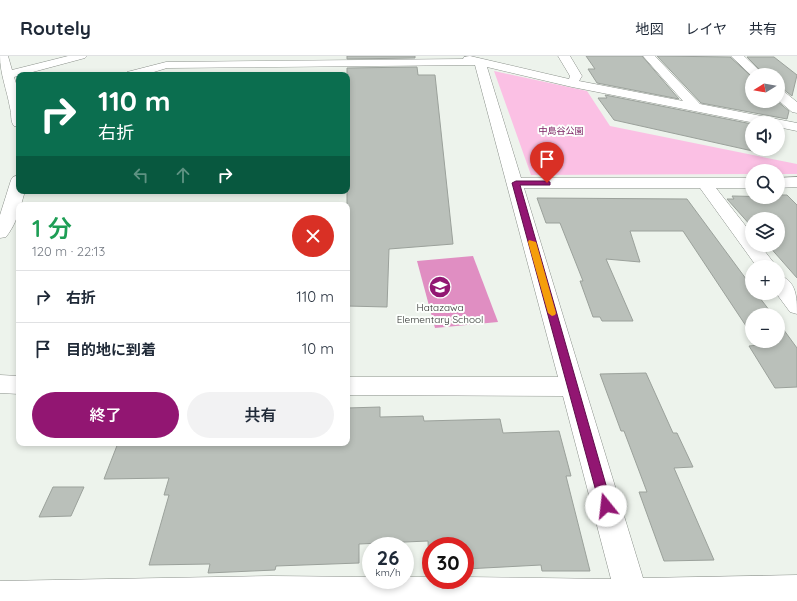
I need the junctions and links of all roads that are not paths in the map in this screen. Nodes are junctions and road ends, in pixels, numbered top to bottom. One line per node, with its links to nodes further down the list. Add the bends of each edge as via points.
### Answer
1 (2, 56): 14 (street)
2 (81, 56): 11 (street)
3 (210, 56): 8 (street)
4 (457, 56): 9 (street)
5 (564, 56): 15 (street, via 576,76)
6 (649, 56): 17 (street)
7 (736, 56): 10 (street)
8 (170, 61): 9 (street); 12 (street)
9 (480, 62): 15 (street); 24 (street)
10 (750, 68)
11 (20, 72)
12 (139, 72)
13 (16, 73): 14 (street)
14 (8, 75): 18 (street)
15 (572, 83): 17 (street)
16 (785, 99): 19 (street)
17 (695, 106): 20 (street)
18 (14, 109)
19 (797, 109)
20 (745, 116)
21 (785, 125): 22 (street)
22 (797, 127)
23 (797, 182): 26 (street)
24 (516, 183): 27 (street); 36 (street)
25 (745, 183): 27 (street)
26 (785, 183)
27 (705, 184): 30 (street)
28 (16, 192): 29 (street, via 12,208)
29 (0, 233)
30 (762, 260)
31 (785, 291): 32 (street)
32 (797, 307)
33 (0, 384): 34 (street)
34 (16, 385)
35 (350, 386): 36 (street)
36 (573, 387): 40 (street)
37 (797, 591): 40 (street)
38 (0, 597): 39 (street)
39 (273, 597): 40 (street)
40 (632, 598)

